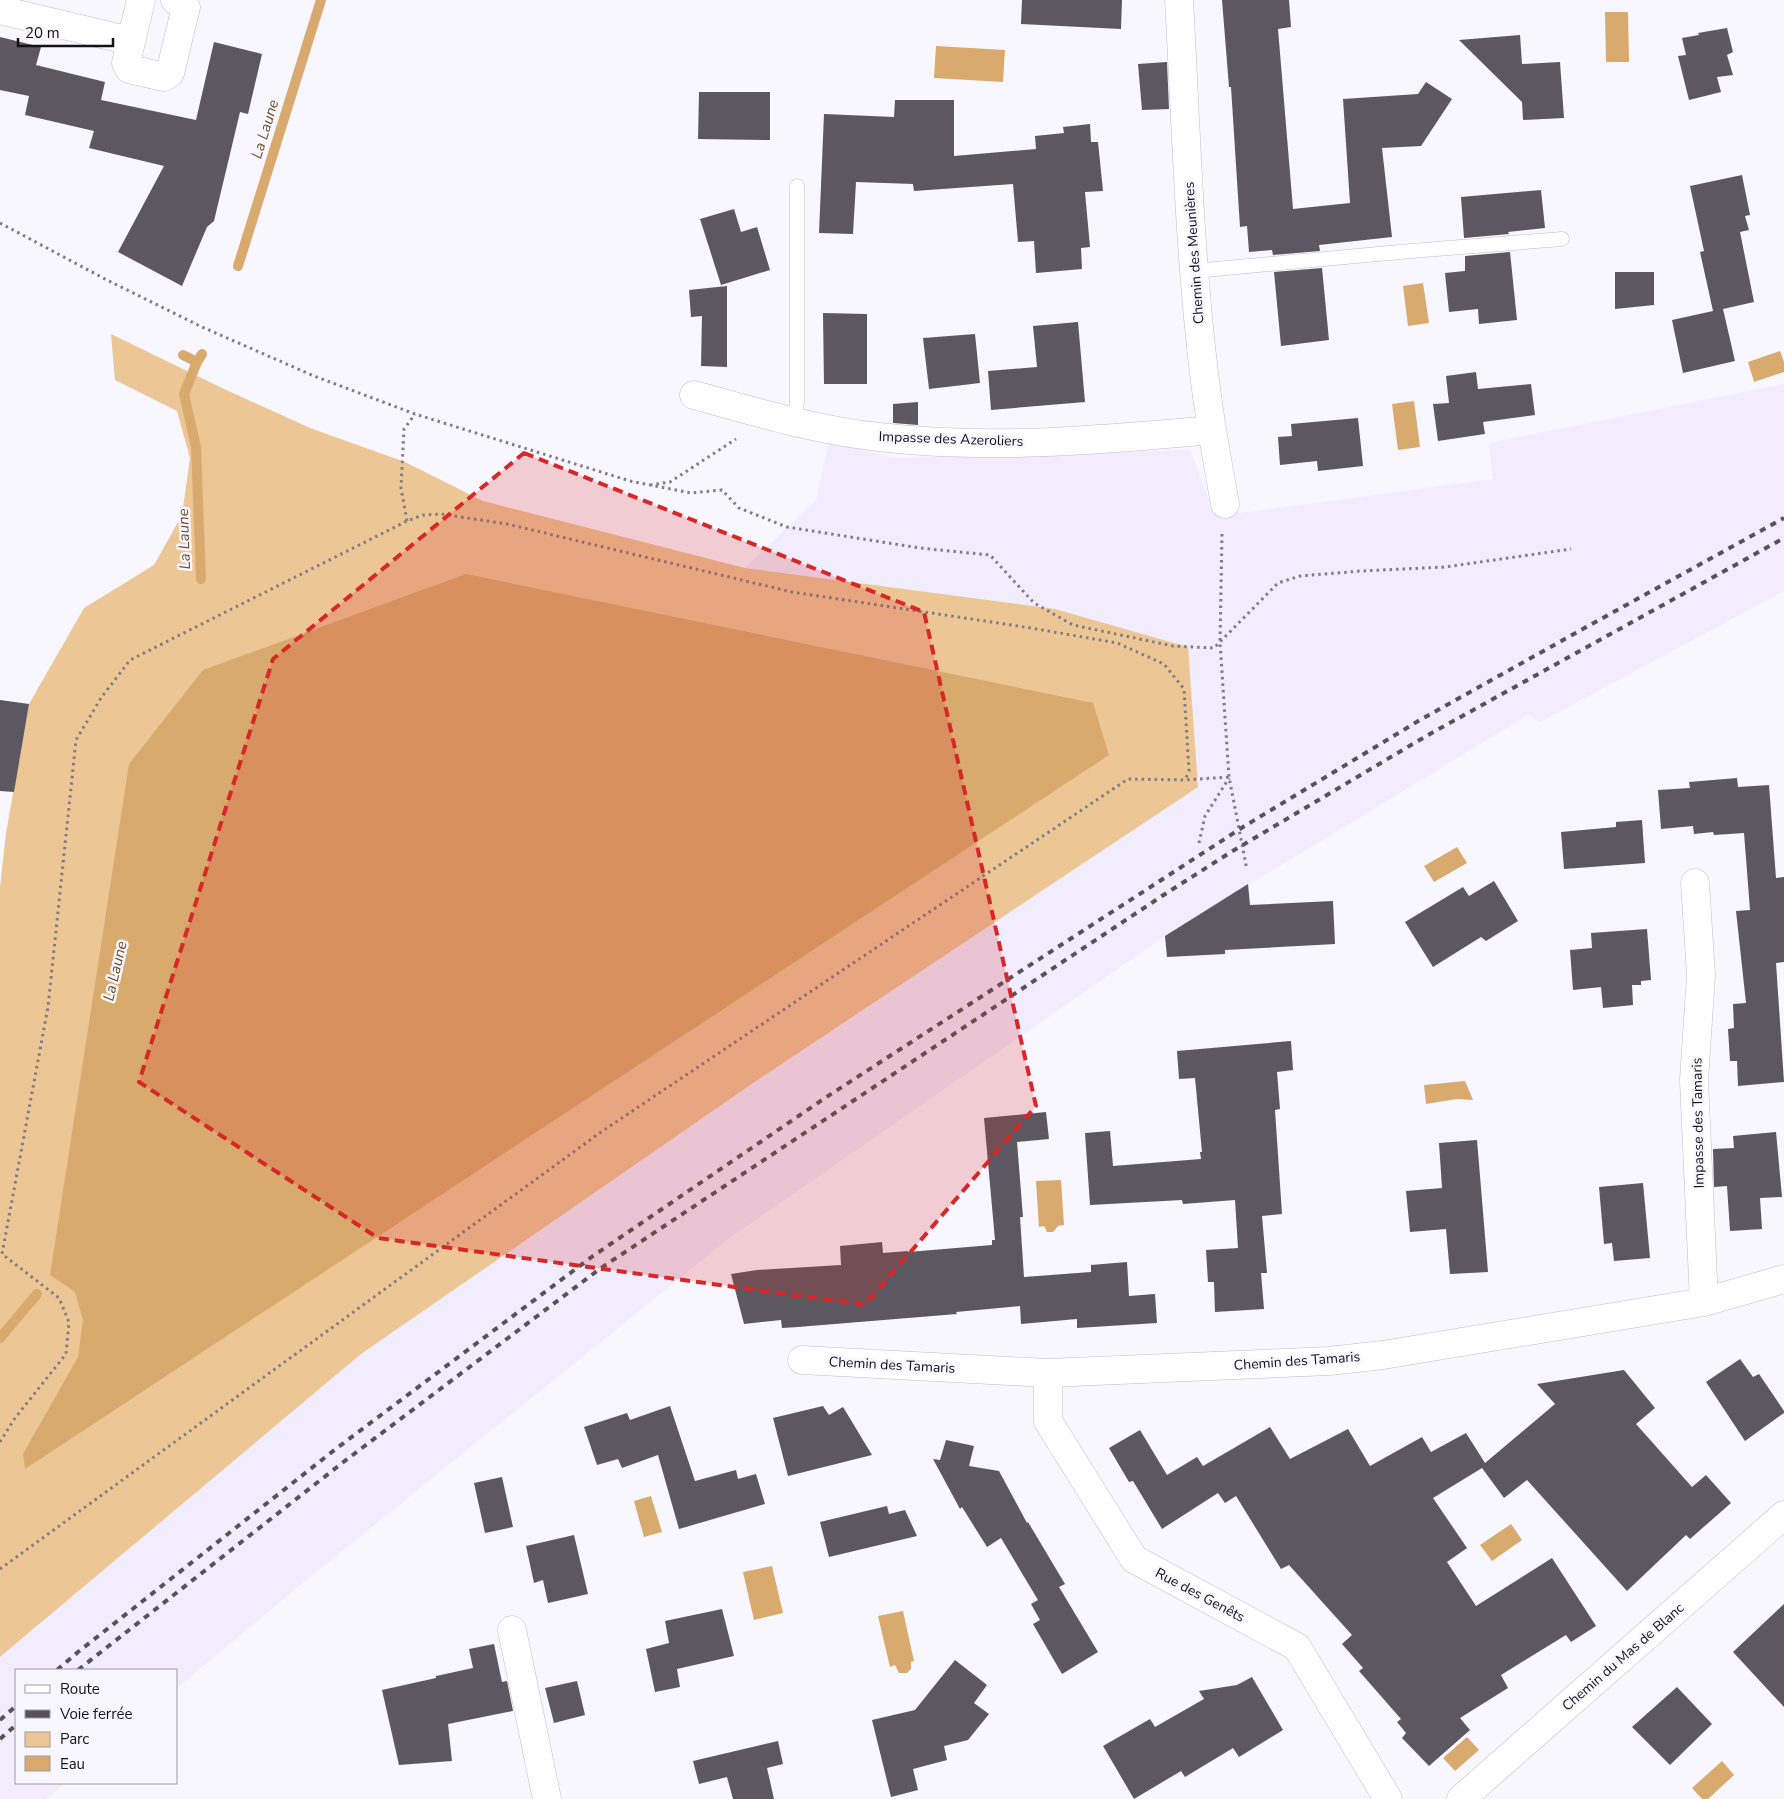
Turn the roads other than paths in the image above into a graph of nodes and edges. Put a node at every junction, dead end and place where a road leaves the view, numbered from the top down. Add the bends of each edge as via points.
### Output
1 (141, 0) edge
2 (175, 0) edge
3 (1179, 0) edge
4 (0, 10) edge
5 (131, 41) junction
6 (797, 186) dead end
7 (1562, 239) dead end
8 (1194, 271) junction
9 (694, 395) dead end
10 (784, 419) junction
11 (1212, 430) junction
12 (1225, 504) road end
13 (1696, 883) dead end
14 (1784, 1278) edge
15 (1704, 1302) junction
16 (802, 1360) dead end
17 (1048, 1373) junction
18 (1784, 1515) edge
19 (512, 1630) dead end
20 (547, 1799) edge
21 (1388, 1799) edge
22 (1461, 1799) edge

1 - 5 street
2 - 5 street via 183,2 186,7 170,73 164,77 129,69 126,63
3 - 8 street, Chemin des Meunières
4 - 5 street
6 - 10 lane via 797,401
7 - 8 lane
8 - 11 street, Chemin des Meunières
9 - 10 street, Impasse des Azeroliers
10 - 11 street, Impasse des Azeroliers via 880,438 962,442 1075,442
11 - 12 street, Chemin des Meunières
13 - 15 street, Impasse des Tamaris via 1701,976 1694,1080
14 - 15 street, Chemin des Tamaris
15 - 17 street, Chemin des Tamaris via 1329,1362
16 - 17 street, Chemin des Tamaris
17 - 21 street, Rue des Genêts via 1048,1421 1134,1559 1297,1647
18 - 22 street, Chemin du Mas de Blanc
19 - 20 street

